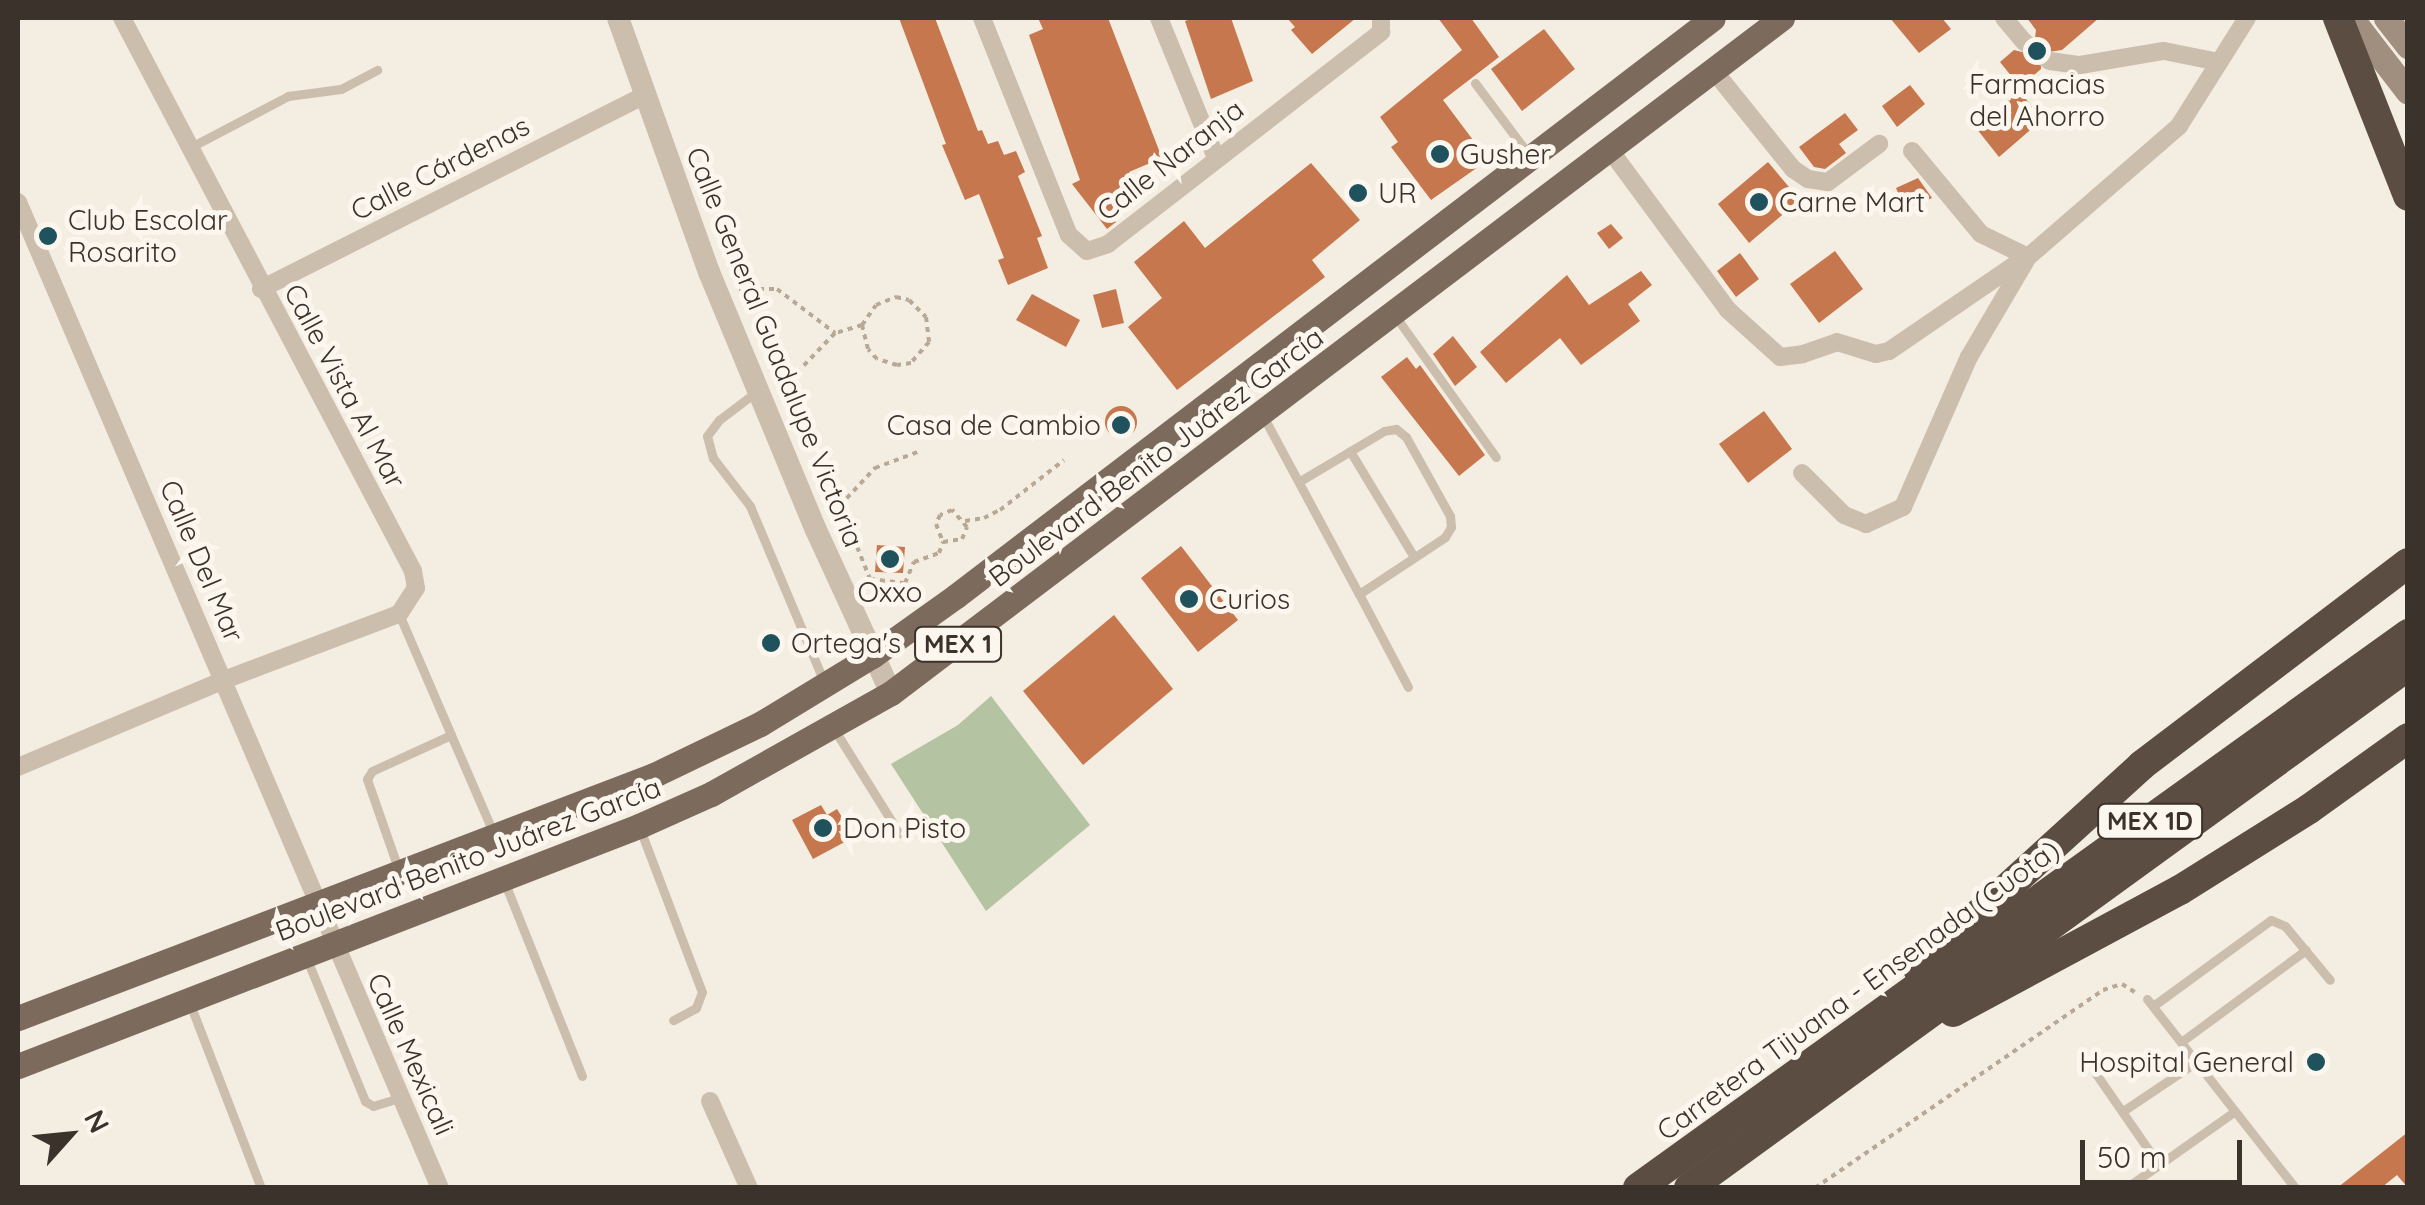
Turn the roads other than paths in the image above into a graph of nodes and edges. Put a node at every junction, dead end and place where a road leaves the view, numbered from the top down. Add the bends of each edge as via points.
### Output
1 (122, 18) edge
2 (618, 18) edge
3 (982, 18) edge
4 (1158, 18) edge
5 (1381, 18) edge
6 (1713, 18) edge
7 (1782, 18) edge
8 (2004, 18) edge
9 (2248, 18) edge
10 (2338, 18) edge
11 (2351, 18) edge
12 (2386, 18) edge
13 (2024, 41) tunnel mouth
14 (2408, 46) edge
15 (2050, 61) tunnel mouth
16 (2219, 62) junction
17 (377, 70) dead end
18 (1714, 71) junction
19 (1474, 83) dead end
20 (2408, 92) edge
21 (643, 96) junction
22 (1878, 144) dead end
23 (189, 148) junction
24 (1610, 150) junction
25 (1912, 151) dead end
26 (1529, 156) junction
27 (1216, 158) junction
28 (2408, 196) edge
29 (18, 202) edge
30 (2028, 257) junction
31 (261, 289) junction
32 (1394, 314) junction
33 (758, 390) junction
34 (1262, 415) junction
35 (1350, 451) junction
36 (1496, 458) dead end
37 (1802, 473) dead end
38 (1300, 482) junction
39 (1414, 558) junction
40 (2408, 563) edge
41 (2408, 584) edge
42 (1359, 594) junction
43 (399, 614) junction
44 (2408, 634) edge
45 (872, 656) junction
46 (2408, 666) edge
47 (224, 680) junction
48 (825, 684) junction
49 (1408, 687) dead end
50 (891, 693) junction
51 (2408, 724) edge
52 (832, 726) junction
53 (451, 734) junction
54 (2408, 738) edge
55 (18, 767) edge
56 (639, 826) junction
57 (2070, 830) junction
58 (899, 833) dead end
59 (495, 837) junction
60 (400, 874) junction
61 (503, 878) junction
62 (2180, 890) junction
63 (317, 906) junction
64 (332, 943) junction
65 (2306, 950) junction
66 (305, 954) junction
67 (2330, 980) dead end
68 (190, 1002) junction
69 (1899, 1016) junction
70 (18, 1018) edge
71 (674, 1020) dead end
72 (2181, 1042) junction
73 (2196, 1062) junction
74 (18, 1066) edge
75 (2094, 1071) dead end
76 (582, 1076) dead end
77 (400, 1098) junction
78 (710, 1101) dead end
79 (2123, 1111) junction
80 (2235, 1111) junction
81 (2159, 1164) junction
82 (437, 1186) edge
83 (261, 1188) edge
84 (749, 1188) edge
85 (1638, 1188) edge
86 (1689, 1188) edge
87 (2126, 1188) edge
88 (2295, 1188) edge

1 - 23 street, Calle Vista Al Mar
2 - 21 street, Calle General Guadalupe Victoria
3 - 27 street, Calle Naranja via 1069,234 1087,251 1108,244
4 - 27 street
5 - 27 street, Calle Naranja via 1380,32
6 - 26 main road, Boulevard Benito Juárez García / MEX 1
7 - 18 main road, Boulevard Benito Juárez García / MEX 1
8 - 13 street
9 - 16 street
10 - 28 highway
11 - 20 main road
12 - 14 main road
15 - 16 street via 2080,65 2164,52
16 - 30 street via 2179,126
17 - 23 lane via 341,89 288,96
18 - 22 street via 1808,179 1828,182
18 - 24 main road, Boulevard Benito Juárez García / MEX 1
19 - 26 lane
21 - 31 street, Calle Cárdenas
21 - 33 street, Calle General Guadalupe Victoria
23 - 31 street, Calle Vista Al Mar
24 - 30 street via 1728,310 1780,356 1837,342 1876,354 1890,351
24 - 32 main road, Boulevard Benito Juárez García / MEX 1
25 - 30 street via 1981,234
26 - 45 main road, Boulevard Benito Juárez García / MEX 1
29 - 47 street, Calle Del Mar
30 - 37 street via 1968,357 1902,506 1866,524 1844,514
31 - 43 street, Calle Vista Al Mar via 412,570 416,588
32 - 34 main road, Boulevard Benito Juárez García / MEX 1
32 - 36 lane
33 - 45 street, Calle General Guadalupe Victoria
33 - 48 lane via 706,436 713,458 750,506
34 - 38 lane
34 - 50 main road, Boulevard Benito Juárez García / MEX 1
35 - 38 lane
35 - 39 lane
35 - 39 lane via 1390,429 1406,437 1452,521 1449,533
38 - 42 lane
39 - 42 lane
40 - 57 highway via 2142,765
41 - 57 highway
42 - 49 lane
43 - 47 street
43 - 53 lane
44 - 69 highway, Carretera Tijuana - Ensenada (Cuota) / MEX 1D
45 - 48 main road, Boulevard Benito Juárez García / MEX 1
45 - 50 street, Calle General Guadalupe Victoria
46 - 69 highway, Carretera Tijuana - Ensenada (Cuota) / MEX 1D
47 - 55 street
47 - 63 street, Calle Del Mar
48 - 59 main road, Boulevard Benito Juárez García / MEX 1 via 654,775
50 - 52 main road, Boulevard Benito Juárez García / MEX 1
51 - 62 highway via 2228,848
52 - 56 main road, Boulevard Benito Juárez García / MEX 1
52 - 58 lane
53 - 59 lane
53 - 60 lane via 367,778
54 - 62 highway
56 - 61 main road, Boulevard Benito Juárez García / MEX 1
56 - 71 lane via 702,992 696,1008
57 - 69 highway via 1946,940
59 - 60 main road, Boulevard Benito Juárez García / MEX 1
60 - 63 main road, Boulevard Benito Juárez García / MEX 1
61 - 64 main road, Boulevard Benito Juárez García / MEX 1
61 - 76 lane
62 - 69 highway via 1998,990
63 - 64 street, Calle Del Mar
63 - 70 main road, Boulevard Benito Juárez García / MEX 1
64 - 66 main road, Boulevard Benito Juárez García / MEX 1
64 - 77 street, Calle Mexicali
65 - 67 lane
65 - 72 lane
65 - 72 lane via 2278,921 2264,922 2150,1002
66 - 68 main road, Boulevard Benito Juárez García / MEX 1
66 - 77 lane via 365,1100 372,1106
68 - 74 main road, Boulevard Benito Juárez García / MEX 1
68 - 83 lane
69 - 85 highway, Carretera Tijuana - Ensenada (Cuota) / MEX 1D
69 - 86 highway, Carretera Tijuana - Ensenada (Cuota) / MEX 1D
72 - 73 lane
73 - 79 lane
73 - 80 lane
75 - 79 lane
77 - 82 street, Calle Mexicali
78 - 84 street
79 - 81 lane
80 - 81 lane
80 - 88 lane
81 - 87 lane

